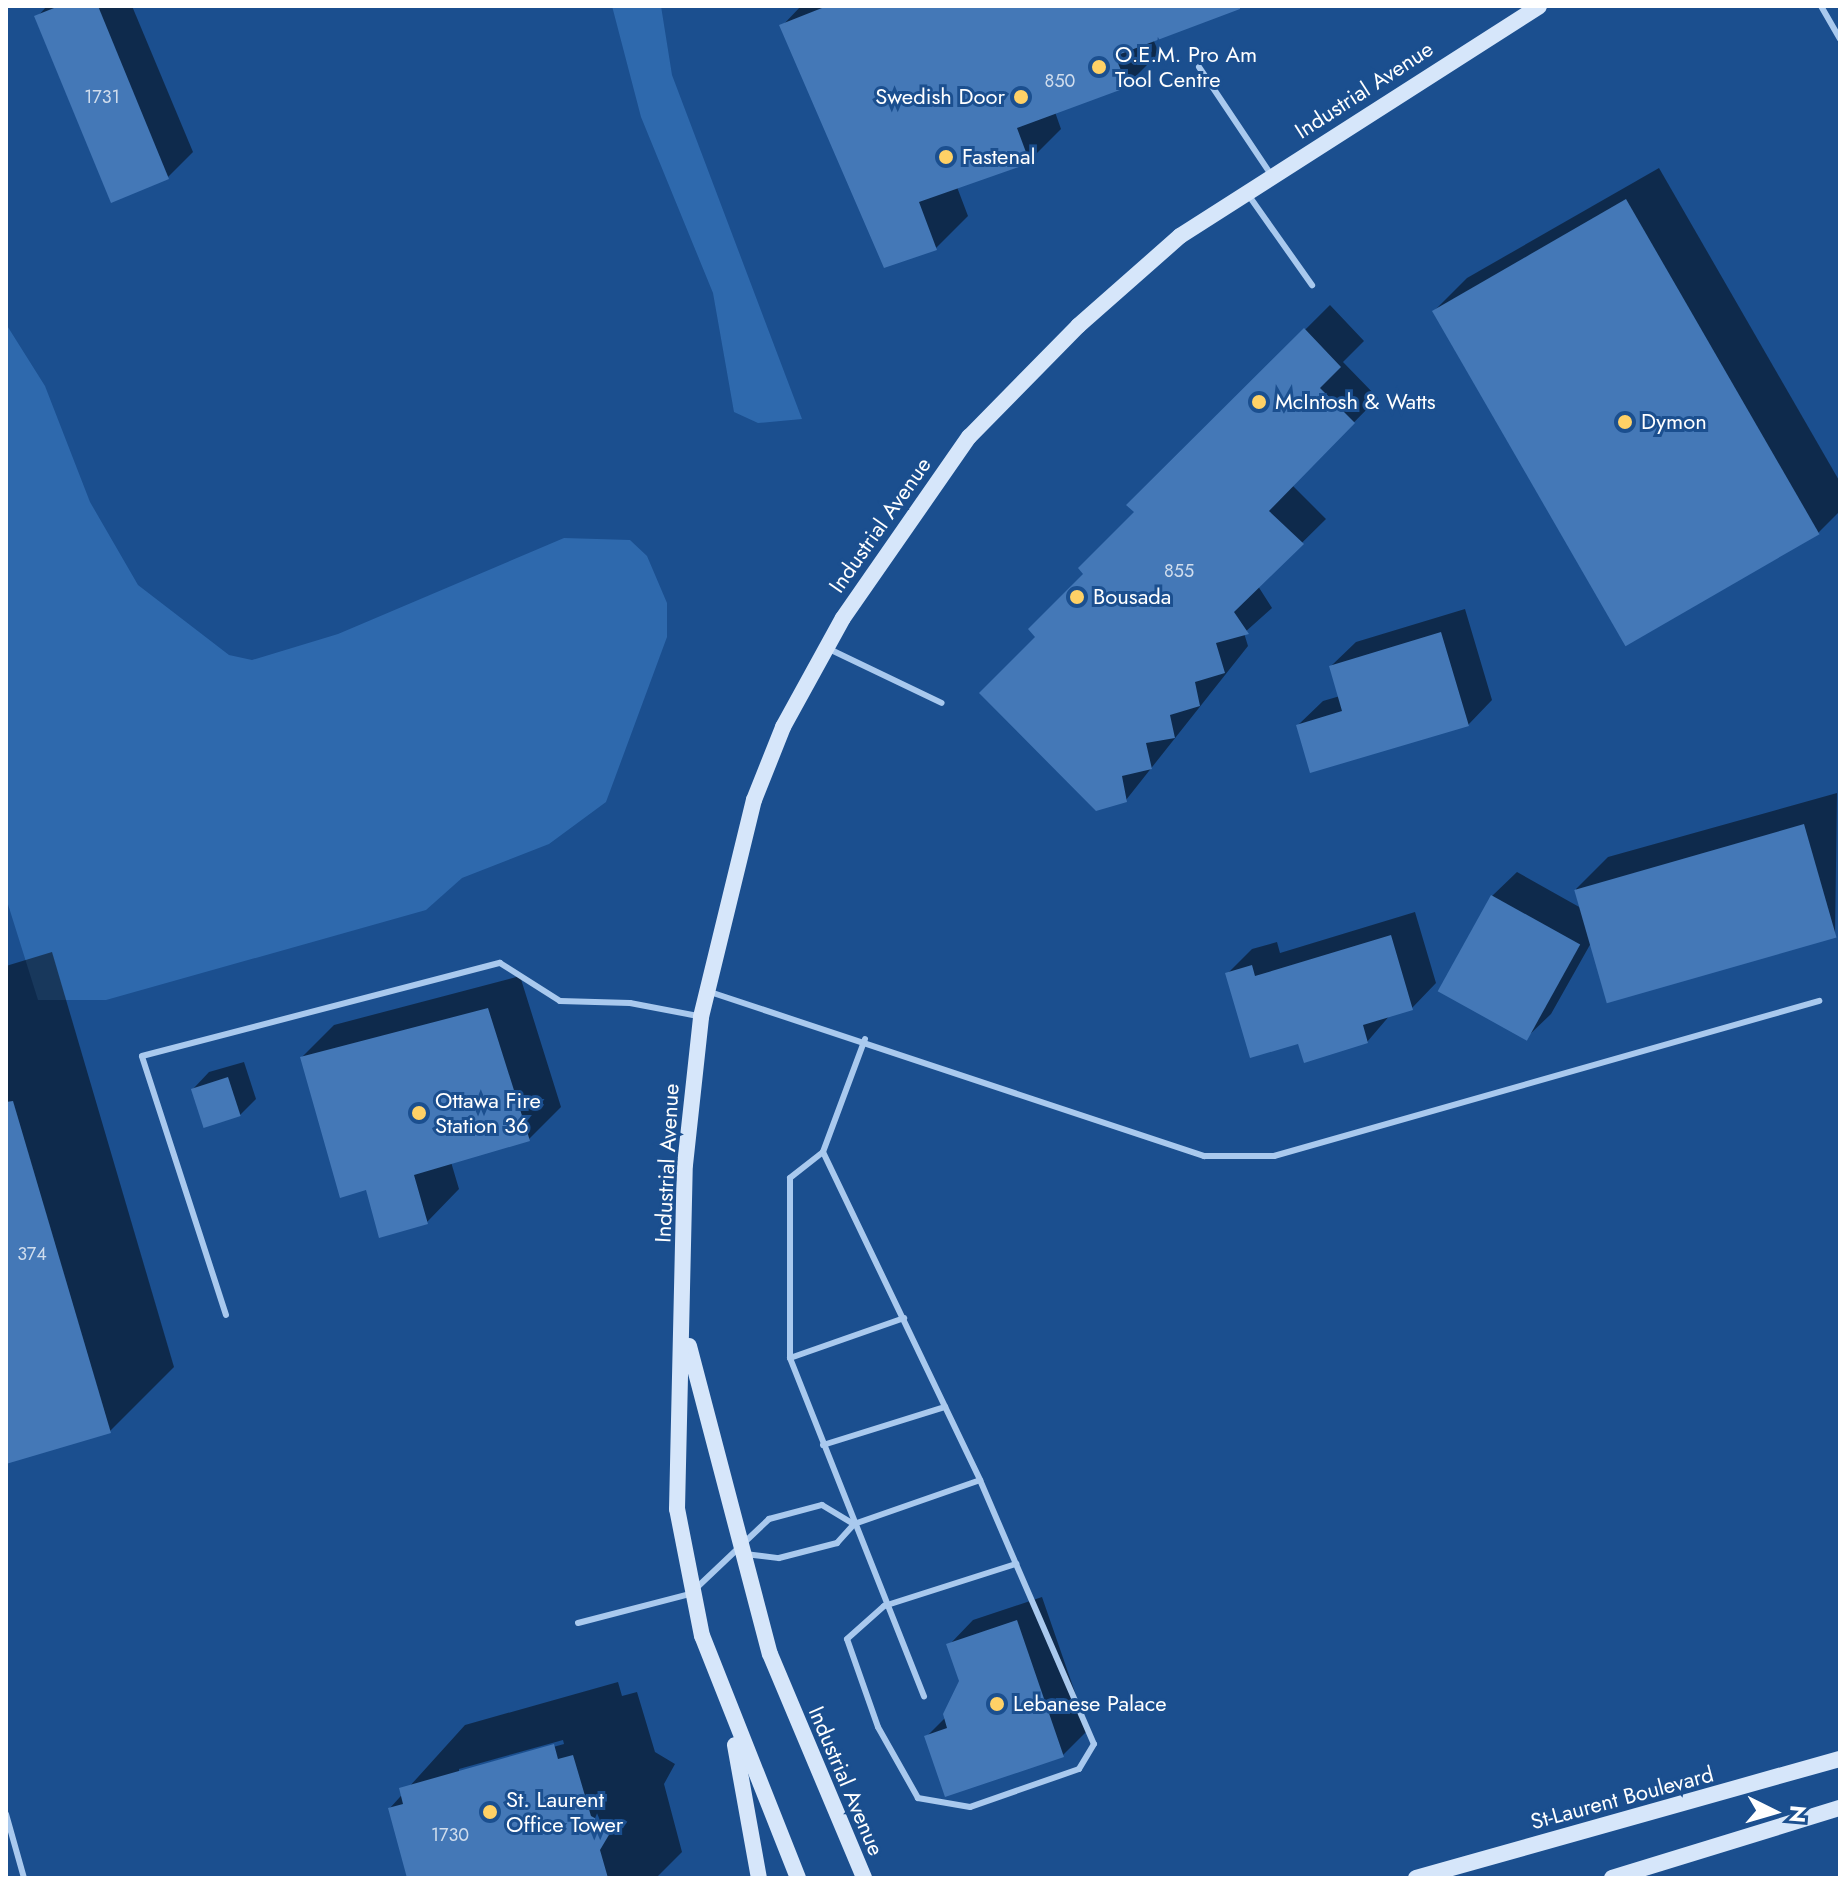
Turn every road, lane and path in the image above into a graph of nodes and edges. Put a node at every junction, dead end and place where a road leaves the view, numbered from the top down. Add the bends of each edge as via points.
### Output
1 (1539, 6) edge
2 (1821, 6) edge
3 (1840, 39) edge
4 (1199, 67) dead end
5 (1272, 176) junction
6 (1247, 192) junction
7 (1312, 285) dead end
8 (827, 648) junction
9 (942, 703) dead end
10 (707, 991) junction
11 (1819, 1001) dead end
12 (701, 1017) junction
13 (865, 1039) junction
14 (823, 1152) junction
15 (226, 1315) dead end
16 (904, 1318) junction
17 (685, 1333) junction
18 (790, 1358) junction
19 (945, 1407) junction
20 (823, 1445) junction
21 (980, 1480) junction
22 (854, 1524) junction
23 (738, 1553) junction
24 (1016, 1564) junction
25 (690, 1594) junction
26 (884, 1606) junction
27 (578, 1623) dead end
28 (924, 1696) dead end
29 (729, 1716) junction
30 (1840, 1759) edge
31 (1840, 1808) edge
32 (6, 1814) edge
33 (24, 1878) edge
34 (759, 1878) edge
35 (798, 1878) edge
36 (864, 1878) edge
37 (1416, 1878) edge
38 (1612, 1878) edge

1 - 5 main road, Industrial Avenue
2 - 3 lane
4 - 5 lane
5 - 6 main road, Industrial Avenue
6 - 7 lane
6 - 8 main road, Industrial Avenue via 1168,246 969,437
8 - 9 lane
8 - 10 main road, Industrial Avenue via 754,800
10 - 12 main road, Industrial Avenue
10 - 13 lane
11 - 13 lane via 1274,1156 1204,1156
12 - 15 lane via 630,1003 560,1001 500,963 142,1056
12 - 17 main road, Industrial Avenue via 685,1165
13 - 14 lane
14 - 16 lane
14 - 18 lane via 790,1178
16 - 18 lane
16 - 19 lane
17 - 23 main road, Industrial Avenue via 715,1433
17 - 25 main road, Industrial Avenue via 677,1509
18 - 20 lane
19 - 20 lane
19 - 21 lane
20 - 22 lane
21 - 22 lane
21 - 24 lane
22 - 23 lane via 837,1543 779,1558
22 - 23 lane via 822,1505 791,1512 769,1519
22 - 26 lane
23 - 25 lane
23 - 36 main road, Industrial Avenue via 806,1750
24 - 26 lane
24 - 26 lane via 1094,1744 1079,1769 970,1807 918,1798 878,1727 847,1639
25 - 27 lane
25 - 29 main road, Industrial Avenue
26 - 28 lane
29 - 34 main road
29 - 35 main road, Industrial Avenue
30 - 37 main road, St-Laurent Boulevard
31 - 38 main road
32 - 33 lane

